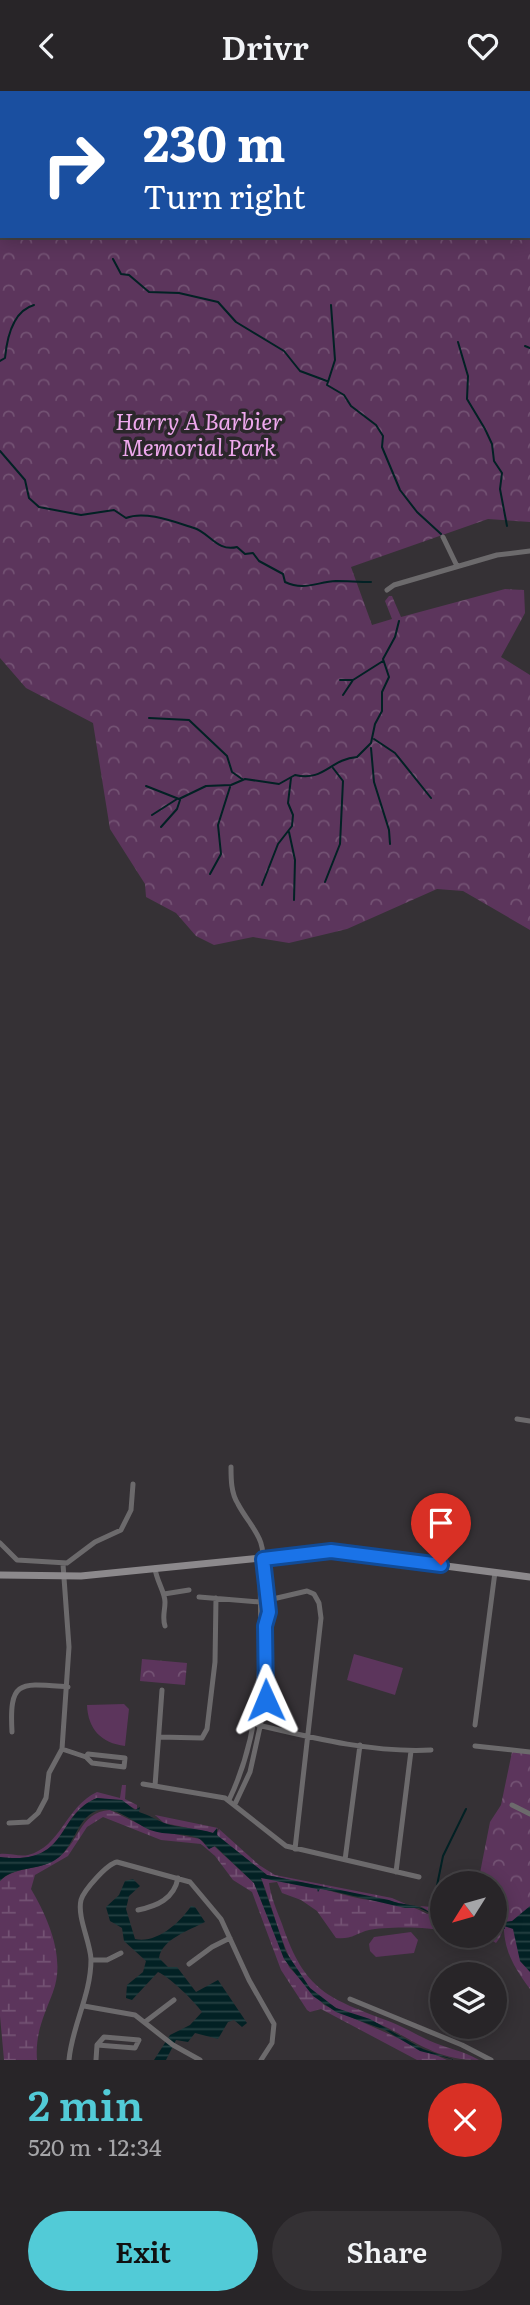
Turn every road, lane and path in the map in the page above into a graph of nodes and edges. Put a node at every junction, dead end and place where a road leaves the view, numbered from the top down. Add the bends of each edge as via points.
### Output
1 (443, 537) dead end
2 (530, 551) edge
3 (457, 566) junction
4 (387, 590) dead end
5 (517, 1419) dead end
6 (530, 1421) edge
7 (231, 1467) dead end
8 (133, 1484) dead end
9 (0, 1543) edge
10 (263, 1559) junction
11 (63, 1564) junction
12 (155, 1570) junction
13 (495, 1572) junction
14 (0, 1577) edge
15 (530, 1577) edge
16 (63, 1579) junction
17 (189, 1590) dead end
18 (164, 1594) junction
19 (198, 1597) dead end
20 (216, 1598) junction
21 (268, 1600) junction
22 (260, 1602) junction
23 (165, 1626) dead end
24 (68, 1687) junction
25 (162, 1690) dead end
26 (257, 1725) junction
27 (475, 1725) dead end
28 (12, 1732) dead end
29 (159, 1737) junction
30 (309, 1737) junction
31 (360, 1745) junction
32 (475, 1746) dead end
33 (62, 1749) junction
34 (430, 1750) dead end
35 (411, 1751) junction
36 (530, 1752) edge
37 (86, 1758) junction
38 (143, 1784) dead end
39 (155, 1786) junction
40 (229, 1800) junction
41 (235, 1804) junction
42 (512, 1805) dead end
43 (530, 1814) edge
44 (9, 1823) dead end
45 (295, 1849) junction
46 (345, 1860) junction
47 (396, 1872) junction
48 (419, 1877) dead end
49 (178, 1878) junction
50 (138, 1910) dead end
51 (230, 1938) junction
52 (121, 1953) dead end
53 (91, 1960) junction
54 (189, 1964) dead end
55 (350, 1999) dead end
56 (174, 2000) dead end
57 (84, 2006) junction
58 (145, 2022) junction
59 (97, 2045) junction
60 (187, 2057) edge
61 (69, 2060) edge
62 (96, 2060) edge
63 (200, 2060) edge
64 (261, 2060) edge
65 (491, 2060) edge

1 - 3 street
2 - 3 street
3 - 4 street
5 - 6 street
7 - 10 street via 233,1494 262,1541
8 - 11 street via 131,1510 121,1530
9 - 11 street via 17,1560
10 - 12 main road
10 - 13 main road via 331,1551
10 - 21 street
10 - 22 street
11 - 16 street
12 - 16 main road
12 - 18 street
13 - 15 main road
13 - 27 street
14 - 16 main road
16 - 24 street
17 - 18 street
18 - 23 street
19 - 20 street
20 - 22 street
20 - 29 street via 207,1729 202,1738 192,1740
21 - 22 street
21 - 26 street via 267,1688
21 - 30 street via 300,1592 314,1594 320,1603
22 - 26 street
24 - 28 street via 42,1685 16,1691 10,1701
24 - 33 street
25 - 29 street
26 - 30 street
26 - 40 street
26 - 41 street via 250,1772
29 - 39 street
30 - 31 street
30 - 45 street
31 - 35 street
31 - 46 street
32 - 36 street
33 - 37 street
33 - 44 street via 48,1773 46,1798 38,1813 28,1822
34 - 35 street
35 - 47 street
37 - 37 street via 92,1763 124,1767 125,1758 88,1754
38 - 39 street
39 - 40 street
40 - 41 street
41 - 45 street via 276,1840
42 - 43 street
45 - 46 street
46 - 47 street
47 - 48 street
49 - 50 street via 170,1895
49 - 51 street via 194,1884
49 - 53 street via 117,1862 105,1867 81,1901
51 - 54 street
51 - 64 street via 274,2024 272,2043
52 - 53 street via 107,1960
53 - 57 street
55 - 65 street
56 - 58 street
57 - 58 street via 126,2012
57 - 61 street via 71,2035
58 - 60 street
59 - 59 street via 135,2048 139,2040 104,2037
59 - 62 street
60 - 63 street

